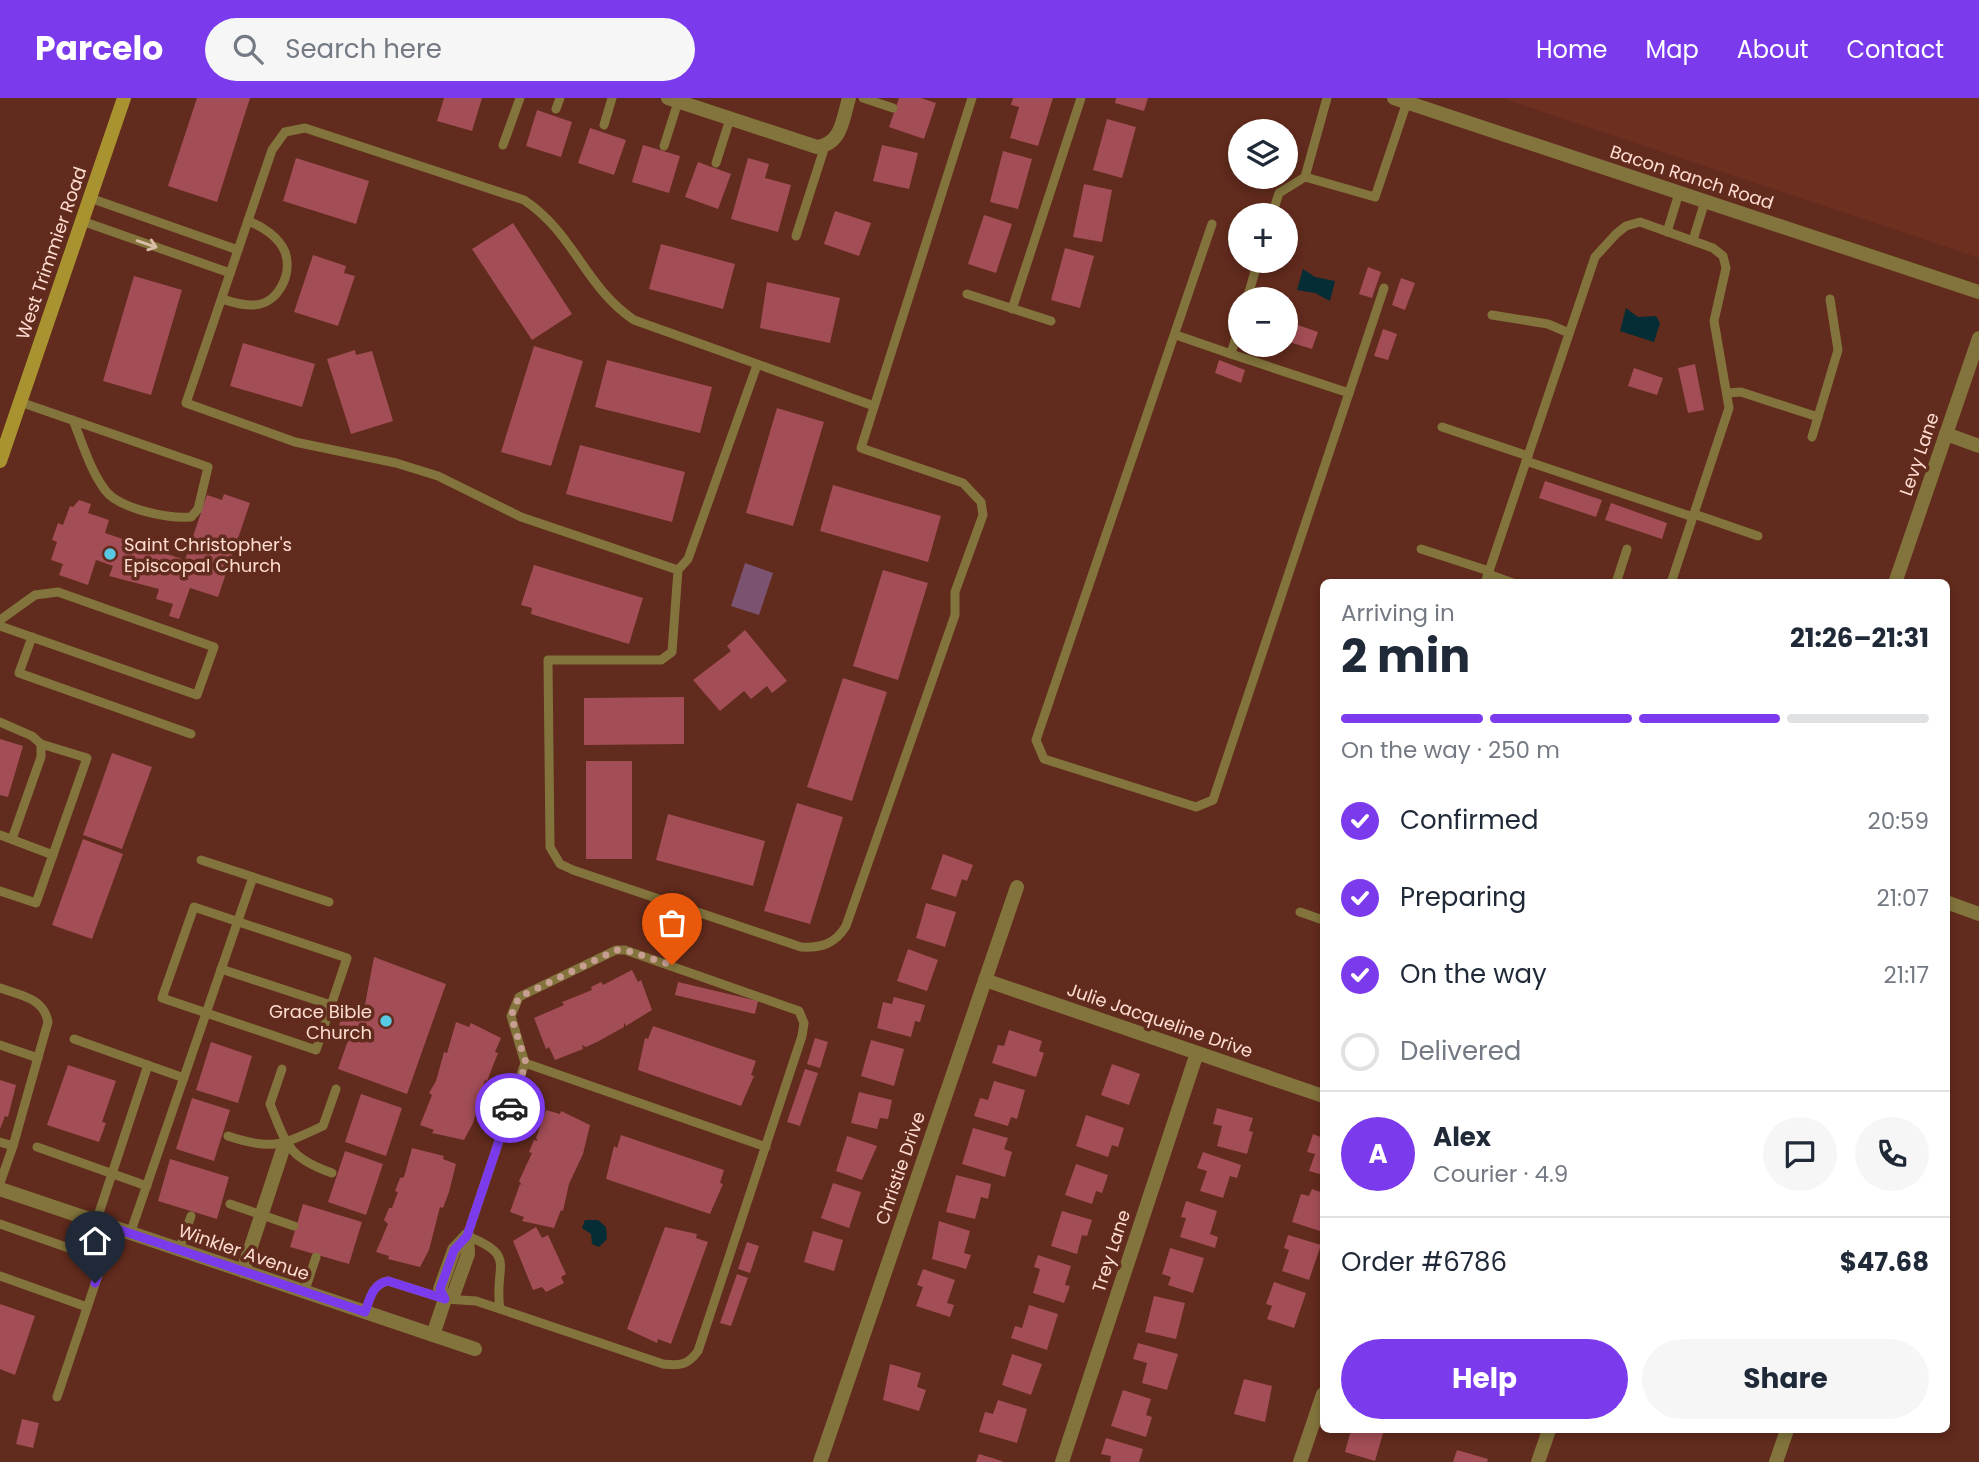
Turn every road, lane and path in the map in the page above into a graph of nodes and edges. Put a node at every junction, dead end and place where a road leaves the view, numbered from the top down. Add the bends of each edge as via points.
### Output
1 (520, 98) edge
2 (560, 98) edge
3 (612, 98) edge
4 (849, 98) edge
5 (863, 98) edge
6 (972, 98) edge
7 (1081, 98) edge
8 (1327, 98) edge
9 (119, 99) edge
10 (673, 100) edge
11 (1400, 100) edge
12 (893, 108) dead end
13 (556, 109) dead end
14 (730, 119) junction
15 (604, 125) dead end
16 (503, 145) dead end
17 (664, 146) dead end
18 (825, 146) junction
19 (716, 163) dead end
20 (1305, 177) junction
21 (1679, 193) junction
22 (90, 198) junction
23 (1705, 201) junction
24 (1276, 203) edge
25 (248, 221) junction
26 (82, 222) junction
27 (1212, 224) dead end
28 (1667, 232) junction
29 (796, 236) dead end
30 (1693, 240) junction
31 (238, 250) junction
32 (230, 273) junction
33 (1384, 288) dead end
34 (1979, 292) edge
35 (967, 294) dead end
36 (222, 299) junction
37 (1830, 299) dead end
38 (1012, 309) junction
39 (1492, 315) dead end
40 (1051, 321) dead end
41 (1569, 333) junction
42 (1175, 335) junction
43 (1979, 338) edge
44 (1228, 353) edge
45 (1240, 357) edge
46 (757, 365) junction
47 (1349, 393) junction
48 (1727, 393) junction
49 (20, 402) junction
50 (874, 406) junction
51 (1818, 417) junction
52 (73, 420) junction
53 (1442, 427) dead end
54 (1946, 434) junction
55 (1812, 437) dead end
56 (1979, 446) edge
57 (1527, 458) junction
58 (0, 461) edge
59 (1694, 515) junction
60 (1758, 536) dead end
61 (1421, 549) dead end
62 (1628, 549) dead end
63 (678, 570) junction
64 (1487, 576) edge
65 (1617, 579) edge
66 (1672, 579) edge
67 (1896, 579) edge
68 (0, 620) edge
69 (0, 626) edge
70 (32, 637) junction
71 (0, 722) edge
72 (191, 734) dead end
73 (41, 744) junction
74 (0, 835) edge
75 (12, 839) junction
76 (53, 855) junction
77 (201, 860) dead end
78 (253, 877) junction
79 (1017, 887) dead end
80 (0, 891) edge
81 (329, 902) dead end
82 (1950, 903) edge
83 (1300, 912) dead end
84 (1979, 914) edge
85 (1320, 919) edge
86 (237, 922) junction
87 (221, 969) junction
88 (985, 980) junction
89 (0, 988) edge
90 (331, 1005) junction
91 (206, 1013) junction
92 (75, 1039) dead end
93 (0, 1045) edge
94 (1197, 1053) junction
95 (38, 1058) junction
96 (526, 1063) junction
97 (148, 1065) junction
98 (282, 1069) dead end
99 (184, 1078) junction
100 (336, 1089) dead end
101 (1320, 1095) edge
102 (228, 1136) dead end
103 (0, 1142) edge
104 (285, 1143) junction
105 (13, 1146) junction
106 (37, 1147) dead end
107 (766, 1147) junction
108 (332, 1173) dead end
109 (112, 1174) junction
110 (0, 1182) edge
111 (147, 1186) junction
112 (0, 1189) edge
113 (230, 1203) dead end
114 (261, 1215) junction
115 (191, 1216) dead end
116 (96, 1222) junction
117 (0, 1224) edge
118 (294, 1226) dead end
119 (114, 1228) junction
120 (131, 1234) junction
121 (467, 1236) junction
122 (179, 1250) junction
123 (316, 1257) dead end
124 (103, 1259) junction
125 (243, 1271) junction
126 (0, 1276) edge
127 (304, 1293) junction
128 (445, 1299) junction
129 (87, 1307) junction
130 (500, 1309) junction
131 (365, 1312) junction
132 (433, 1335) junction
133 (475, 1349) dead end
134 (57, 1397) dead end
135 (1320, 1403) edge
136 (1548, 1433) edge
137 (1786, 1433) edge
138 (820, 1462) edge
139 (1062, 1462) edge
140 (1300, 1462) edge
141 (1538, 1462) edge
142 (1776, 1462) edge

1 - 16 lane
2 - 13 lane
3 - 15 lane
4 - 18 street via 836,139
5 - 12 lane
6 - 50 lane
7 - 38 lane
8 - 20 lane
9 - 22 main road, West Trimmier Road
10 - 14 street
10 - 17 lane
11 - 20 lane via 1375,197
11 - 21 street, Bacon Ranch Road
14 - 18 street
14 - 19 lane
18 - 29 lane
20 - 24 lane via 1279,192
21 - 23 street, Bacon Ranch Road
21 - 28 lane
22 - 26 main road, West Trimmier Road
22 - 31 lane
23 - 30 lane
23 - 34 street, Bacon Ranch Road
25 - 31 lane
25 - 36 lane via 277,240 285,252 285,278 271,299 256,306
25 - 46 lane via 279,138 293,128 305,128 524,200 554,222 592,281 619,310 648,328
26 -> 32 lane
26 - 49 main road, West Trimmier Road
27 - 42 lane
28 - 30 lane
28 - 41 lane via 1640,222 1626,226 1603,245
30 - 48 lane via 1713,248 1726,268 1714,321
31 - 32 lane
32 - 36 lane
33 - 47 lane
35 - 38 lane
36 - 63 lane via 186,403 295,442 438,476 521,517
37 - 51 lane via 1838,350
38 - 40 lane
39 - 41 lane via 1548,324
41 - 57 lane
42 - 44 lane
42 - 47 lane via 1036,740 1044,759 1196,807 1213,800
43 - 54 street, Levy Lane
45 - 47 lane
46 - 50 lane
46 - 63 lane via 688,559
48 - 51 lane via 1741,392
48 - 59 lane via 1730,408
49 - 52 lane
49 - 58 main road, West Trimmier Road
50 - 63 lane via 861,448 963,484 981,502 983,515 955,592 955,615 846,926 829,944 801,947 573,870 553,857 548,660 661,660 672,652
51 - 55 lane
52 - 52 lane via 208,467 198,509 191,517 166,517 105,491
53 - 57 lane
54 - 56 street
54 - 67 street, Levy Lane
57 - 59 lane
57 - 64 lane
59 - 60 lane
59 - 66 lane
61 - 64 lane
62 - 65 lane
68 - 70 lane via 35,595 58,592 214,647 197,695
69 - 70 lane
70 - 72 lane via 19,673
71 - 73 lane
73 - 75 lane via 41,757
73 - 76 lane via 87,758
74 - 75 lane
75 - 76 lane
76 - 80 lane via 36,904
77 - 78 lane
78 - 81 lane
78 - 86 lane
79 - 88 street, Christie Drive
82 - 84 street
83 - 85 lane
86 - 87 lane
86 - 90 lane via 347,958
86 - 91 lane via 194,906 162,998
87 - 90 lane
87 - 91 lane
88 - 94 street, Julie Jacqueline Drive
88 - 138 street, Christie Drive
89 - 95 lane via 34,999 46,1010 48,1022
90 - 91 lane via 316,1050
91 - 99 lane
92 - 97 lane
93 - 95 lane
94 - 101 street, Julie Jacqueline Drive
94 - 139 street, Trey Lane
95 - 105 lane
96 - 107 lane
96 - 107 lane via 511,1016 519,997 616,950 790,1006 799,1011 804,1023 802,1036
96 - 121 lane
97 - 99 lane
97 - 109 lane
98 - 104 lane via 270,1104
99 - 111 lane
100 - 104 lane via 323,1126
102 - 104 lane via 258,1146
103 - 105 lane
104 - 108 lane via 302,1162
104 - 114 street
105 - 110 lane
106 - 109 lane
107 - 130 lane via 691,1361 678,1366 663,1364
109 - 111 lane
109 - 116 lane
111 - 120 lane
112 - 116 street, Winkler Avenue
113 - 114 lane
114 - 118 lane
114 - 125 street
115 - 122 lane
116 - 119 street, Winkler Avenue
117 - 124 lane
119 - 120 street, Winkler Avenue
119 - 124 lane
120 - 122 street, Winkler Avenue
121 - 128 street via 454,1250 440,1289
121 - 130 lane via 491,1245 499,1255
122 - 125 street, Winkler Avenue
123 - 127 lane
124 - 129 lane
125 - 127 street, Winkler Avenue
126 - 129 lane
127 - 131 street, Winkler Avenue
128 - 130 lane via 476,1301
128 - 131 lane via 379,1282
128 - 132 street
129 - 134 lane
131 - 132 street, Winkler Avenue
132 - 133 street, Winkler Avenue
135 - 140 street
136 - 141 street
137 - 142 street

